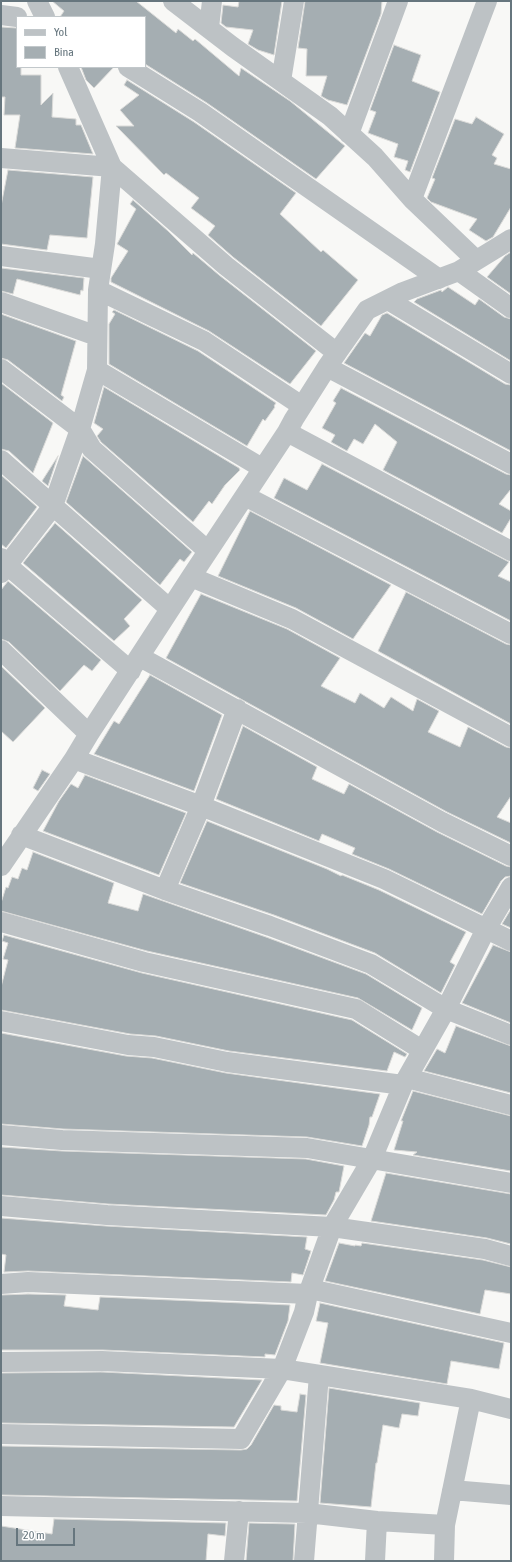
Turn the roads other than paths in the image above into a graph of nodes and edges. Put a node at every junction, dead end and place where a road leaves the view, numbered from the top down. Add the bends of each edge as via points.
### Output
1 (173, 1) edge
2 (212, 1) edge
3 (294, 1) edge
4 (398, 1) edge
5 (487, 1) edge
6 (1, 15) edge
7 (16, 17) edge
8 (208, 28) junction
9 (68, 68) edge
10 (130, 68) edge
11 (281, 81) junction
12 (349, 134) junction
13 (1, 158) edge
14 (112, 167) junction
15 (412, 199) junction
16 (509, 237) edge
17 (1, 256) edge
18 (476, 260) junction
19 (101, 269) junction
20 (459, 271) junction
21 (439, 279) junction
22 (98, 290) junction
23 (388, 300) junction
24 (1, 302) edge
25 (511, 308) edge
26 (97, 336) junction
27 (332, 360) junction
28 (1, 369) edge
29 (97, 370) junction
30 (511, 374) edge
31 (302, 406) junction
32 (80, 429) junction
33 (287, 432) junction
34 (1, 460) edge
35 (511, 464) edge
36 (262, 468) junction
37 (245, 496) junction
38 (53, 506) junction
39 (208, 551) junction
40 (511, 551) edge
41 (3, 565) edge
42 (191, 577) junction
43 (170, 609) junction
44 (511, 634) edge
45 (1, 650) edge
46 (135, 664) junction
47 (237, 709) junction
48 (89, 734) junction
49 (511, 737) edge
50 (74, 759) junction
51 (201, 806) junction
52 (21, 835) junction
53 (511, 856) edge
54 (1, 866) edge
55 (511, 887) edge
56 (166, 890) junction
57 (1, 922) edge
58 (486, 929) junction
59 (511, 941) edge
60 (446, 1009) junction
61 (1, 1021) edge
62 (511, 1035) edge
63 (422, 1050) junction
64 (405, 1081) junction
65 (511, 1105) edge
66 (1, 1135) edge
67 (372, 1160) junction
68 (511, 1183) edge
69 (1, 1206) edge
70 (332, 1227) junction
71 (511, 1256) edge
72 (1, 1284) edge
73 (309, 1292) junction
74 (511, 1333) edge
75 (1, 1362) edge
76 (282, 1369) junction
77 (319, 1375) junction
78 (471, 1399) junction
79 (511, 1409) edge
80 (1, 1434) edge
81 (452, 1490) junction
82 (511, 1495) edge
83 (1, 1506) edge
84 (239, 1511) junction
85 (307, 1513) junction
86 (377, 1521) junction
87 (445, 1525) junction
88 (234, 1561) edge
89 (304, 1561) edge
90 (375, 1561) edge
91 (444, 1561) edge

1 - 8 street
2 - 8 street
3 - 11 street
4 - 12 street
5 - 15 street
6 - 7 street
8 - 11 street
9 - 14 street
10 - 21 street via 200,112
11 - 12 street via 330,116
12 - 15 street
13 - 14 street
14 - 19 street
14 - 27 street
15 - 18 street
16 - 18 street
17 - 19 street
18 - 20 street
19 - 22 street
20 - 21 street
20 - 25 street
21 - 23 street
22 - 26 street
22 - 31 street via 204,341
23 - 27 street via 367,310
23 - 30 street
24 - 26 street
26 - 29 street
27 - 31 street
27 - 35 street
28 - 32 street
29 - 32 street
29 - 36 street
31 - 33 street
32 - 38 street
32 - 39 street via 92,449
33 - 36 street
33 - 40 street
34 - 38 street
36 - 37 street
37 - 39 street
37 - 44 street
38 - 41 street
38 - 43 street
39 - 42 street
41 - 46 street
42 - 43 street
42 - 49 street via 292,619
43 - 46 street
45 - 48 street
46 - 47 street
46 - 48 street
47 - 51 street
47 - 53 street via 442,822
48 - 50 street
50 - 51 street
50 - 52 street
51 - 56 street
51 - 58 street via 384,879
52 - 54 street
52 - 56 street
55 - 58 street
56 - 60 street via 371,964
57 - 63 street via 144,962 356,1009
58 - 59 street
58 - 60 street
60 - 62 street
60 - 63 street
61 - 64 street via 228,1062
63 - 64 street
64 - 65 street
64 - 67 street
66 - 67 street via 62,1140 307,1148
67 - 68 street
67 - 70 street
69 - 70 street via 107,1215
70 - 71 street
70 - 73 street
72 - 73 street via 36,1282
73 - 74 street
73 - 76 street
75 - 76 street via 102,1361
76 - 77 street
76 - 80 street via 241,1440
77 - 78 street
77 - 85 street
78 - 79 street
78 - 81 street
81 - 82 street
81 - 87 street
83 - 84 street
84 - 85 street
84 - 88 street
85 - 86 street
85 - 89 street
86 - 87 street
86 - 90 street
87 - 91 street

